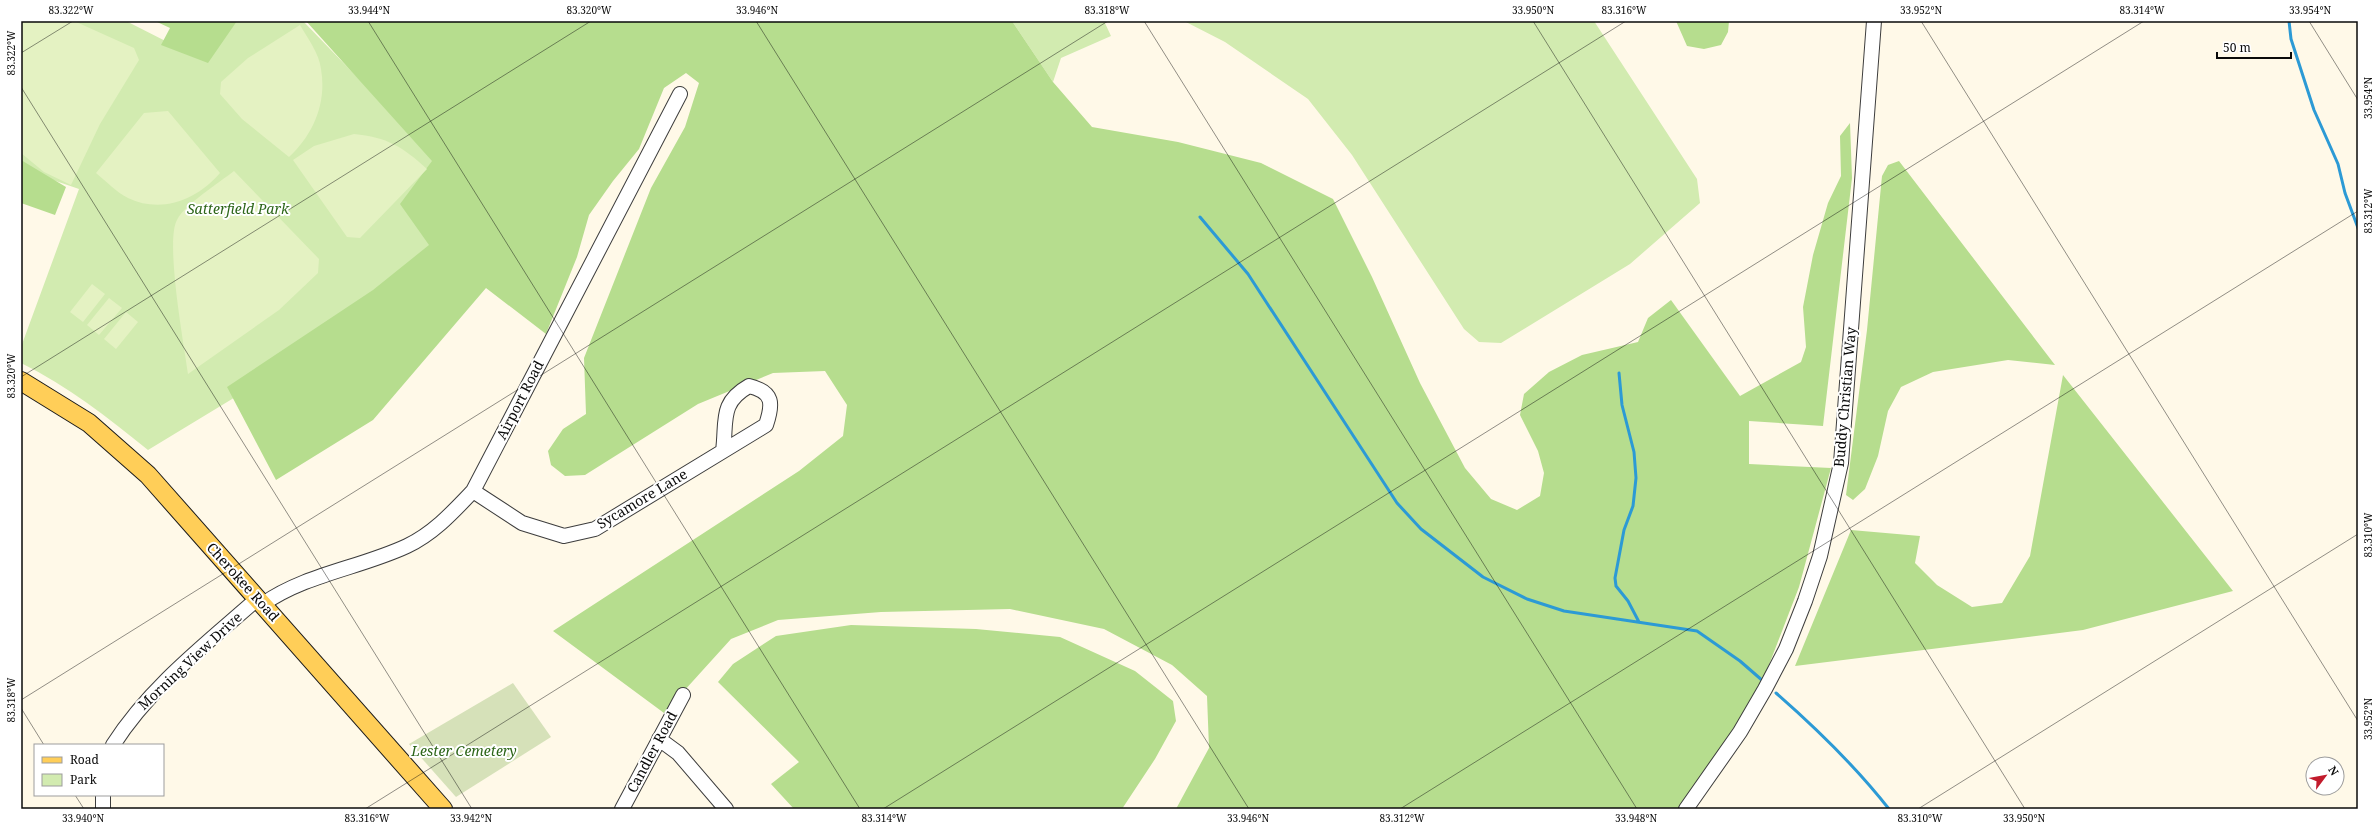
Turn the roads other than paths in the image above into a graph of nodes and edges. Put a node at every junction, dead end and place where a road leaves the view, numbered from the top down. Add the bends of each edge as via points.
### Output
1 (1874, 21) edge
2 (680, 94) dead end
3 (21, 380) edge
4 (723, 451) junction
5 (473, 491) junction
6 (260, 602) junction
7 (683, 695) dead end
8 (659, 739) junction
9 (114, 744) edge
10 (103, 796) edge
11 (104, 809) edge
12 (443, 809) edge
13 (622, 809) edge
14 (726, 809) edge
15 (1686, 809) edge

1 - 15 street, Buddy Christian Way via 1841,463 1820,556 1786,648 1765,689 1740,732
2 - 5 street, Airport Road
3 - 6 main road, Cherokee Road via 89,423 148,475
4 - 4 street, Sycamore Lane via 766,425 771,411 770,399 762,389 749,386 737,393 729,402
4 - 5 street, Sycamore Lane via 595,529 564,536 522,523
5 - 6 street, Airport Road via 429,533 407,546 324,575
6 - 9 street, Morning View Drive via 184,663 129,720
6 - 12 main road, Cherokee Road
7 - 8 street, Candler Road
8 - 13 street, Candler Road
8 - 14 street via 678,753
10 - 11 street

